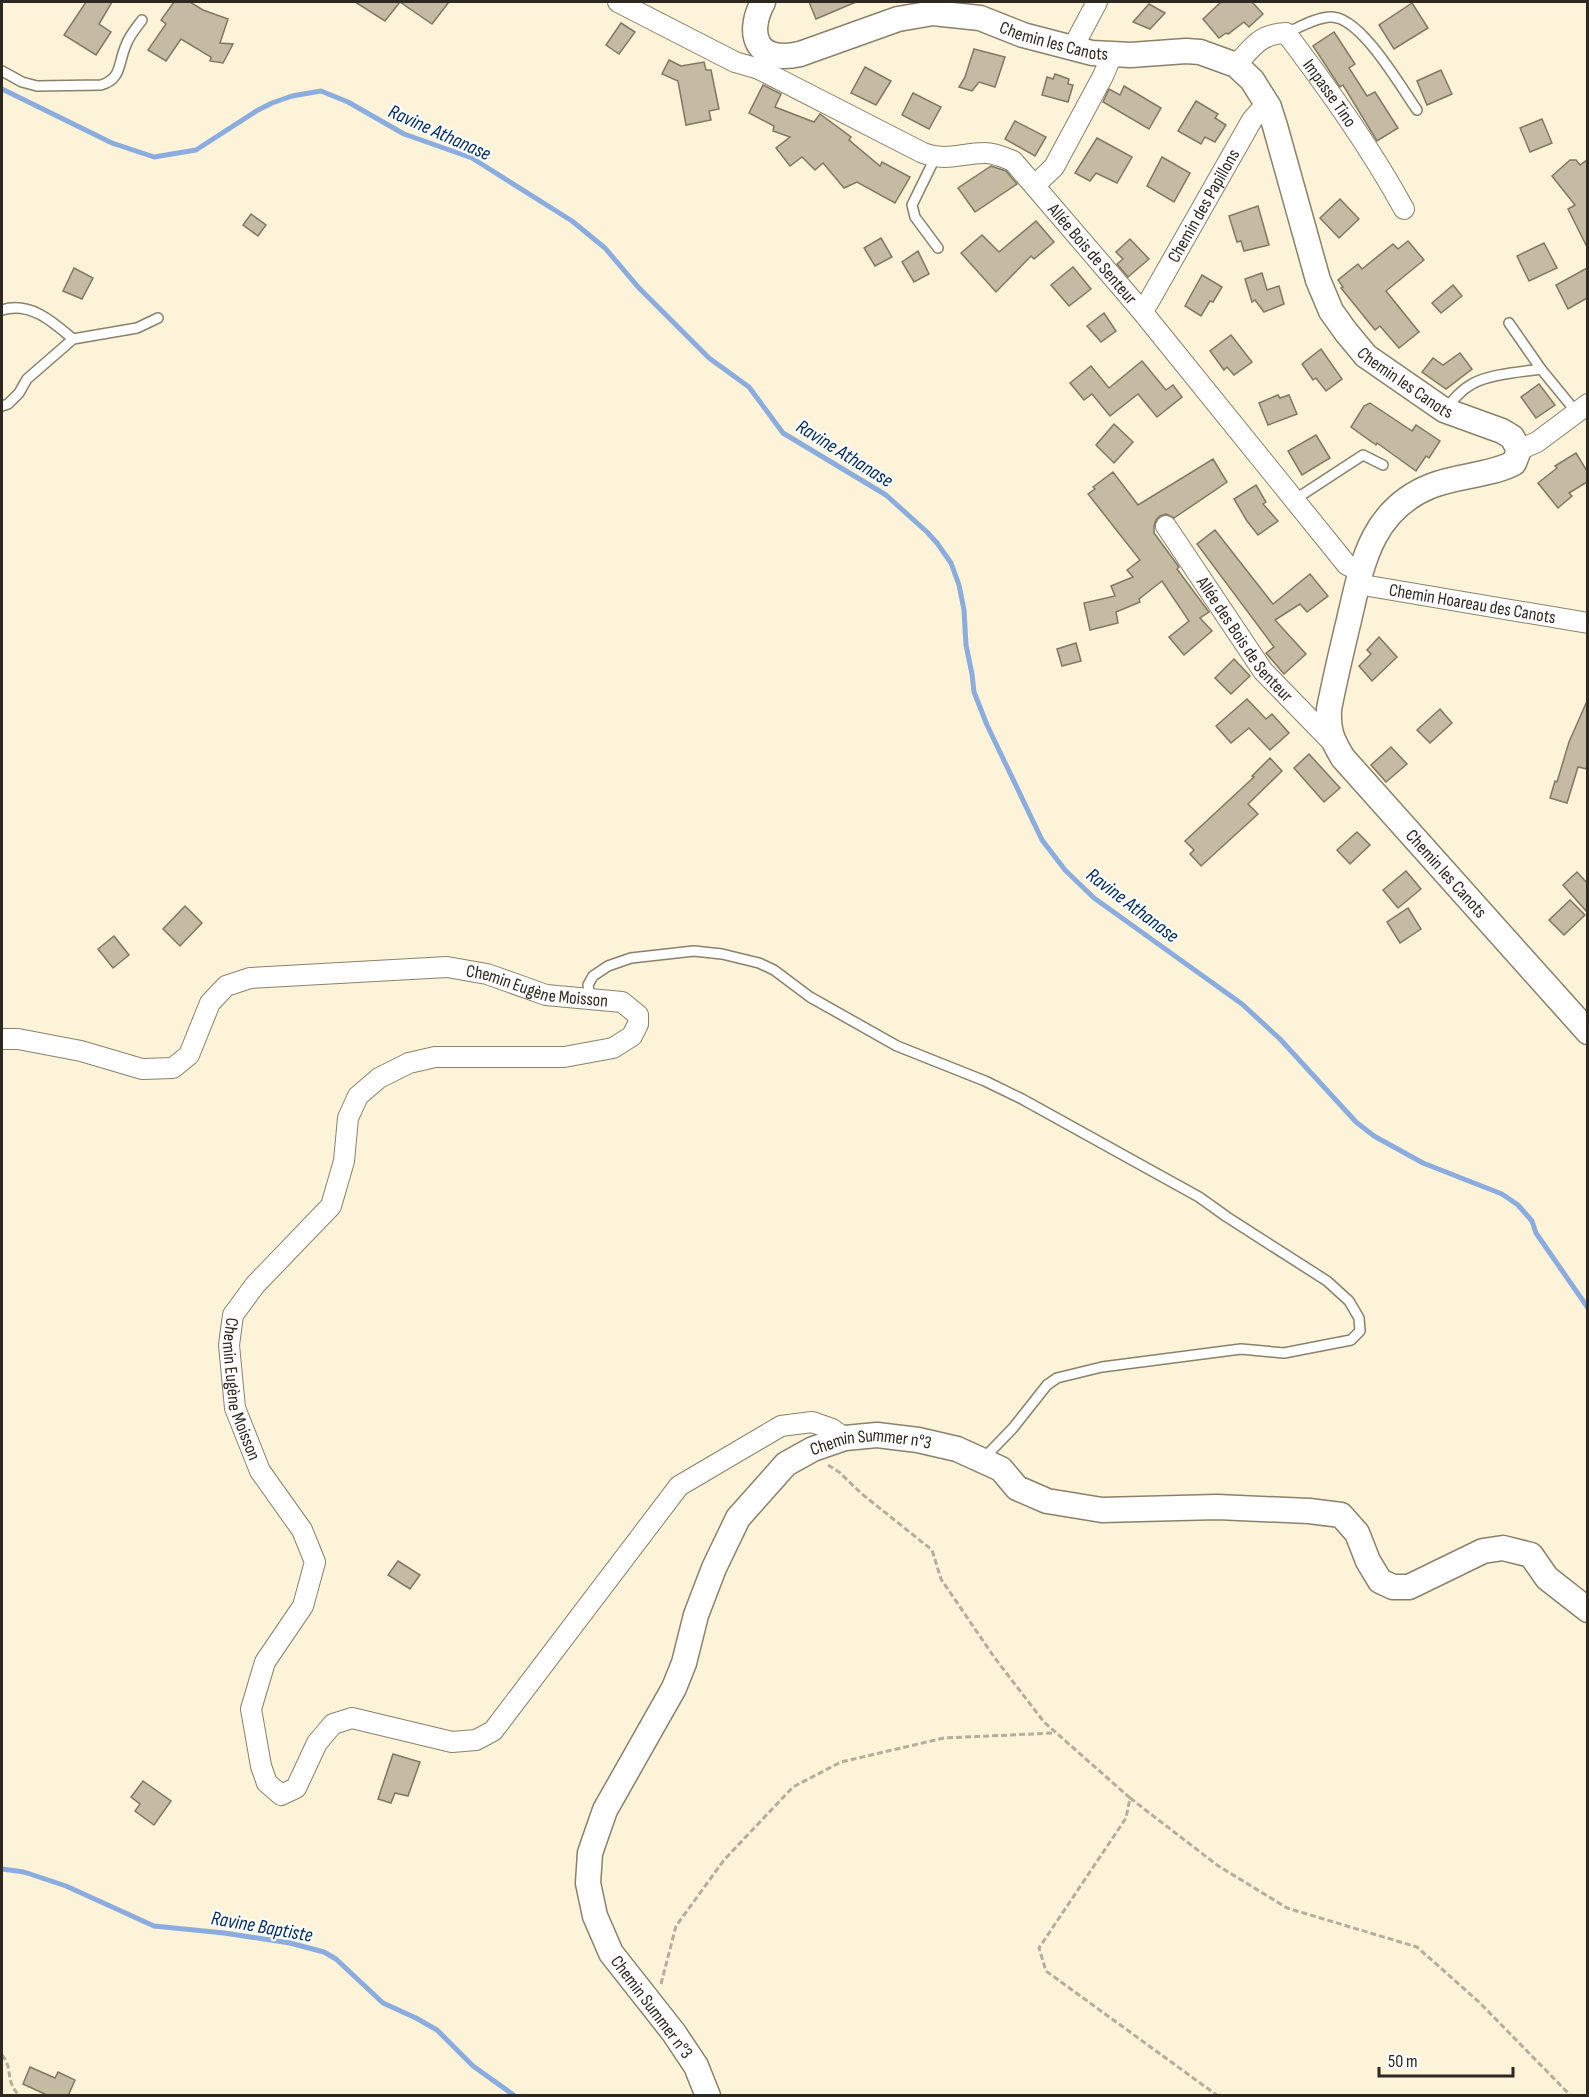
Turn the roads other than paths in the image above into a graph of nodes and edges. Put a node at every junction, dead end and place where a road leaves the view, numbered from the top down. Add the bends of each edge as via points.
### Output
1 (618, 2) edge
2 (763, 2) edge
3 (1097, 2) edge
4 (142, 20) dead end
5 (1286, 33) junction
6 (1072, 49) junction
7 (1112, 55) junction
8 (764, 61) junction
9 (1236, 65) junction
10 (2, 71) edge
11 (1269, 107) junction
12 (1417, 110) dead end
13 (935, 158) junction
14 (1035, 185) junction
15 (1404, 209) dead end
16 (938, 248) dead end
17 (2, 309) edge
18 (1140, 309) junction
19 (158, 318) dead end
20 (1509, 323) dead end
21 (73, 339) junction
22 (1541, 369) junction
23 (2, 406) edge
24 (1582, 408) edge
25 (1444, 410) junction
26 (1519, 450) junction
27 (1383, 465) dead end
28 (1294, 500) junction
29 (1166, 526) dead end
30 (1359, 578) junction
31 (1587, 623) edge
32 (1334, 744) junction
33 (590, 998) junction
34 (1587, 1032) edge
35 (2, 1039) edge
36 (845, 1438) junction
37 (982, 1461) junction
38 (1587, 1610) edge
39 (708, 2096) edge

1 - 8 street via 735,62
2 - 8 street via 755,31
3 - 6 street
4 - 10 lane via 126,44 110,82 38,86
5 - 9 street via 1260,39
5 - 12 lane via 1329,17 1342,18 1371,44
5 - 15 street, Impasse Tino via 1379,164
6 - 7 street, Chemin les Canots
6 - 8 street, Chemin les Canots via 980,18 933,14 898,19
7 - 9 street, Chemin les Canots via 1193,52
7 - 14 street via 1054,167
8 - 13 street
9 - 11 street, Chemin les Canots via 1252,80
11 - 18 street, Chemin des Papillons via 1252,120 1148,303
11 - 25 street, Chemin les Canots via 1318,279 1331,311 1366,357
13 - 14 street, Allée Bois de Senteur via 997,154 1013,161
13 - 16 lane via 912,206 915,217
14 - 18 street, Allée Bois de Senteur
17 - 21 lane via 29,309
18 - 28 street, Allée Bois de Senteur
19 - 21 lane via 137,328
20 - 22 lane
21 - 23 lane
22 - 24 lane
22 - 25 lane via 1473,383
24 - 26 street via 1537,442
25 - 26 street, Chemin les Canots via 1502,431 1512,437
26 - 30 street, Chemin les Canots via 1514,463 1504,468 1458,477 1403,500 1376,533
27 - 28 lane via 1363,456
28 - 30 street, Allée Bois de Senteur
29 - 32 street, Allée des Bois de Senteur via 1263,671
30 - 31 street, Chemin Hoareau des Canots
30 - 32 street, Chemin les Canots via 1329,709 1328,727
32 - 34 street, Chemin les Canots
33 - 35 street, Chemin Eugène Moisson via 546,995 486,974 447,967 250,978 226,986 210,1003 189,1055 173,1068 142,1069 81,1051
33 - 36 street, Chemin Eugène Moisson via 622,1002 638,1016 632,1036 613,1048 564,1056 435,1056 378,1078 358,1096 348,1118 344,1161 331,1206 255,1285 233,1315 230,1345 235,1408 260,1471 302,1530 315,1562 303,1606 265,1662 251,1709 267,1783 281,1795 296,1788 317,1743 333,1724 352,1718 452,1742 476,1740 493,1731 679,1486 781,1426 812,1422
33 - 37 lane via 588,985 592,976 631,958 694,951 759,963 897,1046 1022,1099 1199,1197 1327,1281 1349,1300 1359,1318 1360,1331 1351,1340 1333,1346 1284,1353 1241,1349 1102,1367 1057,1378
36 - 37 street, Chemin Summer n°3 via 877,1435 918,1440 957,1449
36 - 39 street, Chemin Summer n°3 via 786,1464 738,1518 714,1568 674,1688 605,1810 590,1853 588,1883 595,1916 611,1953 696,2066
37 - 38 street, Chemin Summer n°3 via 1001,1469 1017,1488 1047,1501 1102,1510 1217,1508 1341,1515 1357,1533 1380,1581 1393,1587 1409,1587 1483,1551 1503,1548 1531,1555 1547,1578

